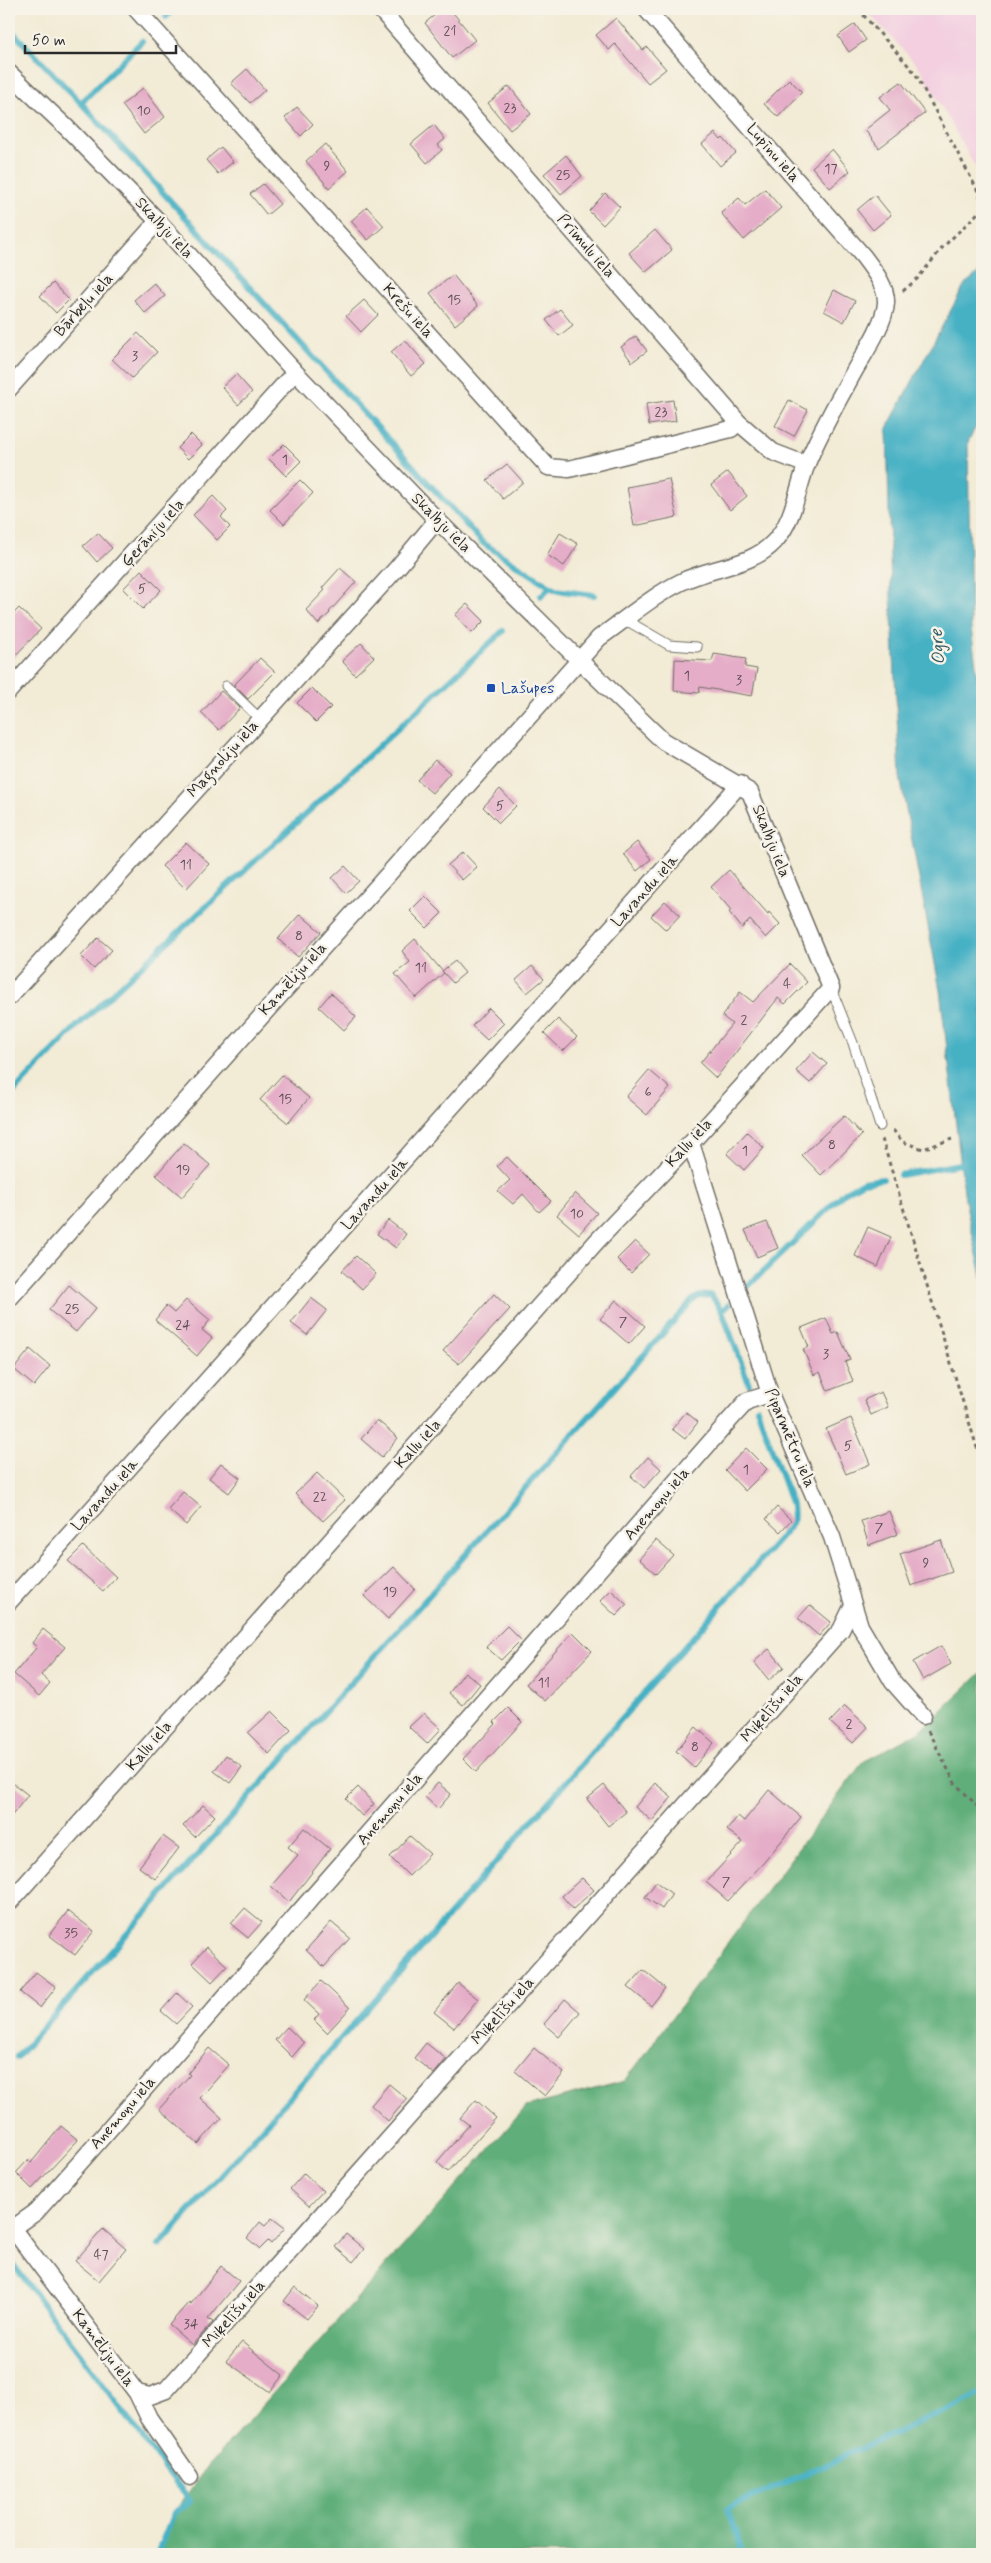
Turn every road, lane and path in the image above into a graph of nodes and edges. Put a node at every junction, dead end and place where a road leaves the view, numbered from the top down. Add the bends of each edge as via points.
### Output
1 (136, 9) edge
2 (380, 9) edge
3 (646, 9) edge
4 (858, 9) edge
5 (11, 79) edge
6 (982, 207) edge
7 (158, 221) junction
8 (886, 305) junction
9 (295, 372) junction
10 (9, 389) edge
11 (738, 422) junction
12 (807, 465) junction
13 (437, 520) junction
14 (624, 619) junction
15 (697, 647) dead end
16 (578, 659) junction
17 (226, 686) dead end
18 (9, 691) edge
19 (260, 719) junction
20 (740, 784) junction
21 (831, 988) junction
22 (9, 997) edge
23 (879, 1123) junction
24 (952, 1140) dead end
25 (691, 1143) junction
26 (9, 1299) edge
27 (770, 1394) junction
28 (982, 1464) edge
29 (9, 1602) edge
30 (853, 1605) junction
31 (923, 1716) joint
32 (982, 1811) edge
33 (9, 1903) edge
34 (10, 2227) edge
35 (137, 2393) junction
36 (190, 2477) dead end

1 - 11 street, Krešu iela via 548,467 570,469 731,429
2 - 11 street, Prīmulu iela
3 - 8 street, Lupīnu iela via 863,256 882,287
4 - 6 path via 916,73 979,193
5 - 7 street, Skalbju iela via 66,127
6 - 8 path via 918,278
7 - 9 street, Skalbju iela
7 - 10 street, Bārbeļu iela
8 - 12 street, Kamēliju iela via 870,345
9 - 13 street, Skalbju iela
9 - 18 street, Ģerāniju iela
11 - 12 street, Prīmulu iela via 773,452
12 - 14 street, Kamēliju iela via 796,502 774,542 761,553 681,582
13 - 16 street, Skalbju iela
13 - 19 street, Magnoliju iela
14 - 15 lane via 669,645
14 - 16 street, Kamēliju iela
16 - 20 street, Skalbju iela via 663,741
16 - 26 street, Kamēliju iela
17 - 19 lane
19 - 22 street, Magnoliju iela
20 - 21 street, Skalbju iela via 750,792 759,810
20 - 29 street, Lavandu iela
21 - 23 lane
21 - 25 street, Kallu iela
23 - 24 path via 910,1146 923,1149
23 - 28 path
25 - 27 street, Piparmētru iela
25 - 33 street, Kallu iela via 597,1241
27 - 30 street, Piparmētru iela via 832,1537
27 - 34 street, Anemoņu iela via 747,1401 36,2212
30 - 31 street, Piparmētru iela via 879,1661
30 - 35 street, Miķelīšu iela via 841,1630 166,2390 150,2396
31 - 32 path via 955,1783
34 - 35 street, Kamēliju iela
35 - 36 street, Kamēliju iela via 149,2418

